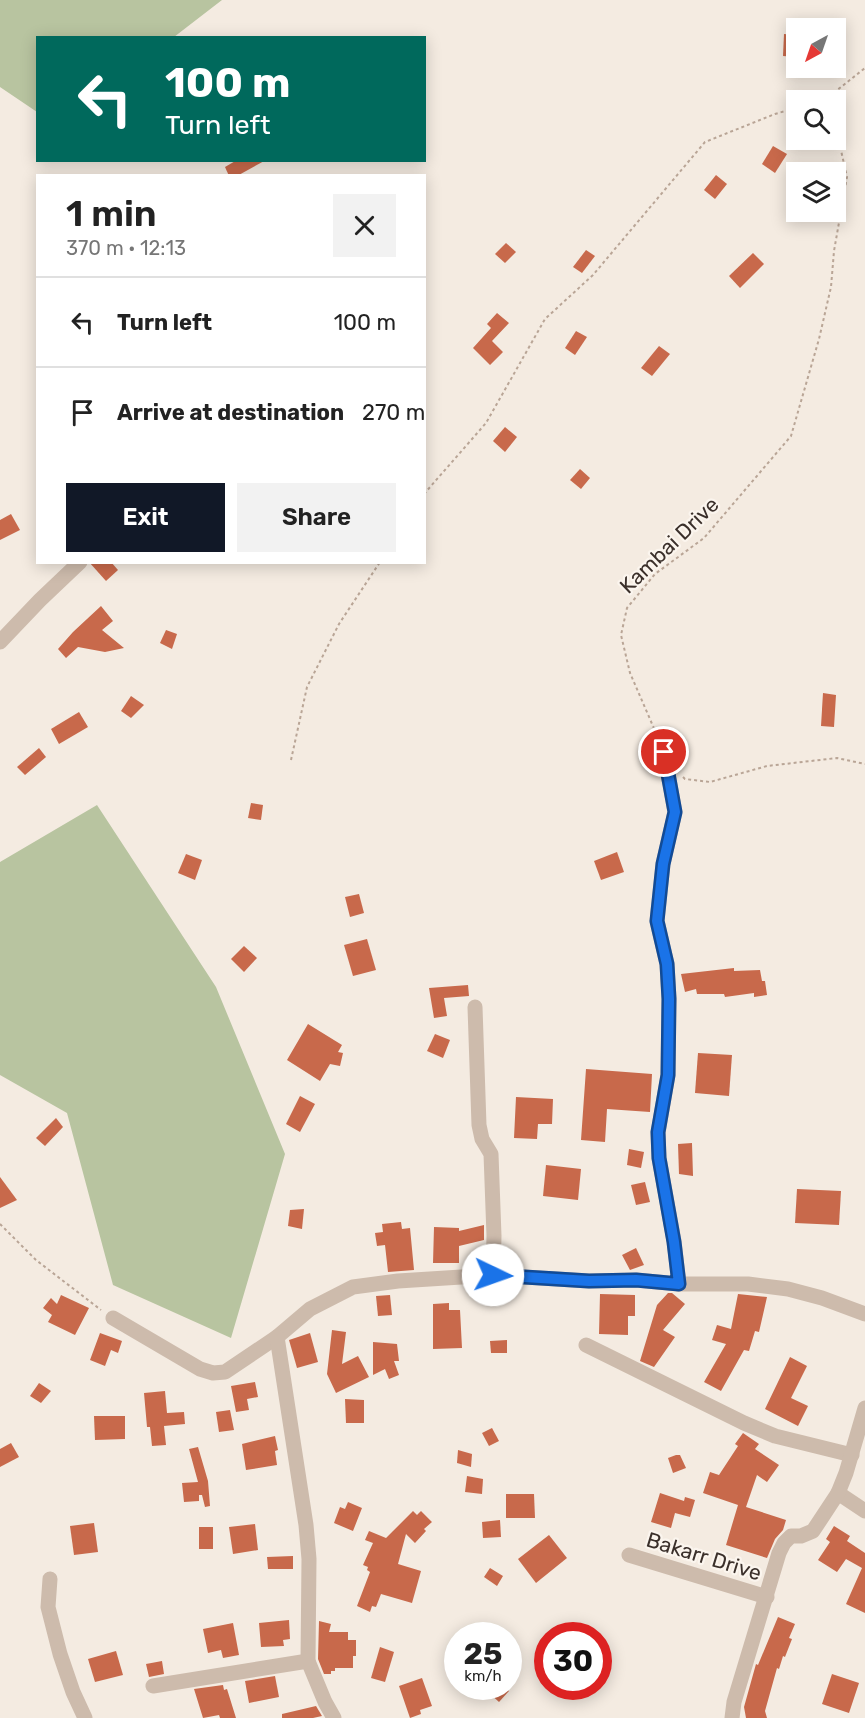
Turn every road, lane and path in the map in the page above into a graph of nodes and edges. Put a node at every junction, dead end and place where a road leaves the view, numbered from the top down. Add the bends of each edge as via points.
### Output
1 (865, 68) edge
2 (836, 90) edge
3 (786, 111) edge
4 (841, 150) edge
5 (426, 492) edge
6 (78, 564) edge
7 (379, 564) edge
8 (0, 642) edge
9 (664, 752) joint
10 (291, 760) dead end
11 (865, 764) edge
12 (678, 770) dead end
13 (475, 1007) dead end
14 (0, 1224) edge
15 (493, 1275) junction
16 (679, 1284) junction
17 (865, 1314) edge
18 (113, 1318) joint
19 (278, 1337) junction
20 (586, 1344) dead end
21 (865, 1408) edge
22 (852, 1455) junction
23 (838, 1493) junction
24 (865, 1510) edge
25 (629, 1555) dead end
26 (50, 1579) dead end
27 (767, 1597) junction
28 (308, 1661) junction
29 (153, 1686) dead end
30 (85, 1718) edge
31 (334, 1718) edge
32 (732, 1718) edge

1 - 2 path
3 - 5 path via 705,142 593,275 545,319 486,423
4 - 9 path, Kambai Drive via 847,177 831,287 791,436 704,538 655,574 627,608 621,635 630,673
6 - 8 street
7 - 10 path via 339,624 307,687
9 - 16 street via 675,812 663,864 657,921 667,964 669,999 668,1075 658,1132
11 - 12 path via 837,758 767,766 710,782 685,779
13 - 15 street via 478,1125 491,1154
14 - 18 path via 54,1276
15 - 16 street
15 - 19 street via 353,1287 310,1309
16 - 17 street via 748,1284 788,1289
18 - 19 street via 213,1373 225,1372
19 - 28 street via 306,1525
20 - 22 street via 744,1424
21 - 22 street
22 - 23 street
23 - 24 street
23 - 27 street via 813,1531 790,1536 784,1543
25 - 27 street, Bakarr Drive
26 - 30 street via 48,1607 60,1654
27 - 32 street
28 - 29 street
28 - 31 street

